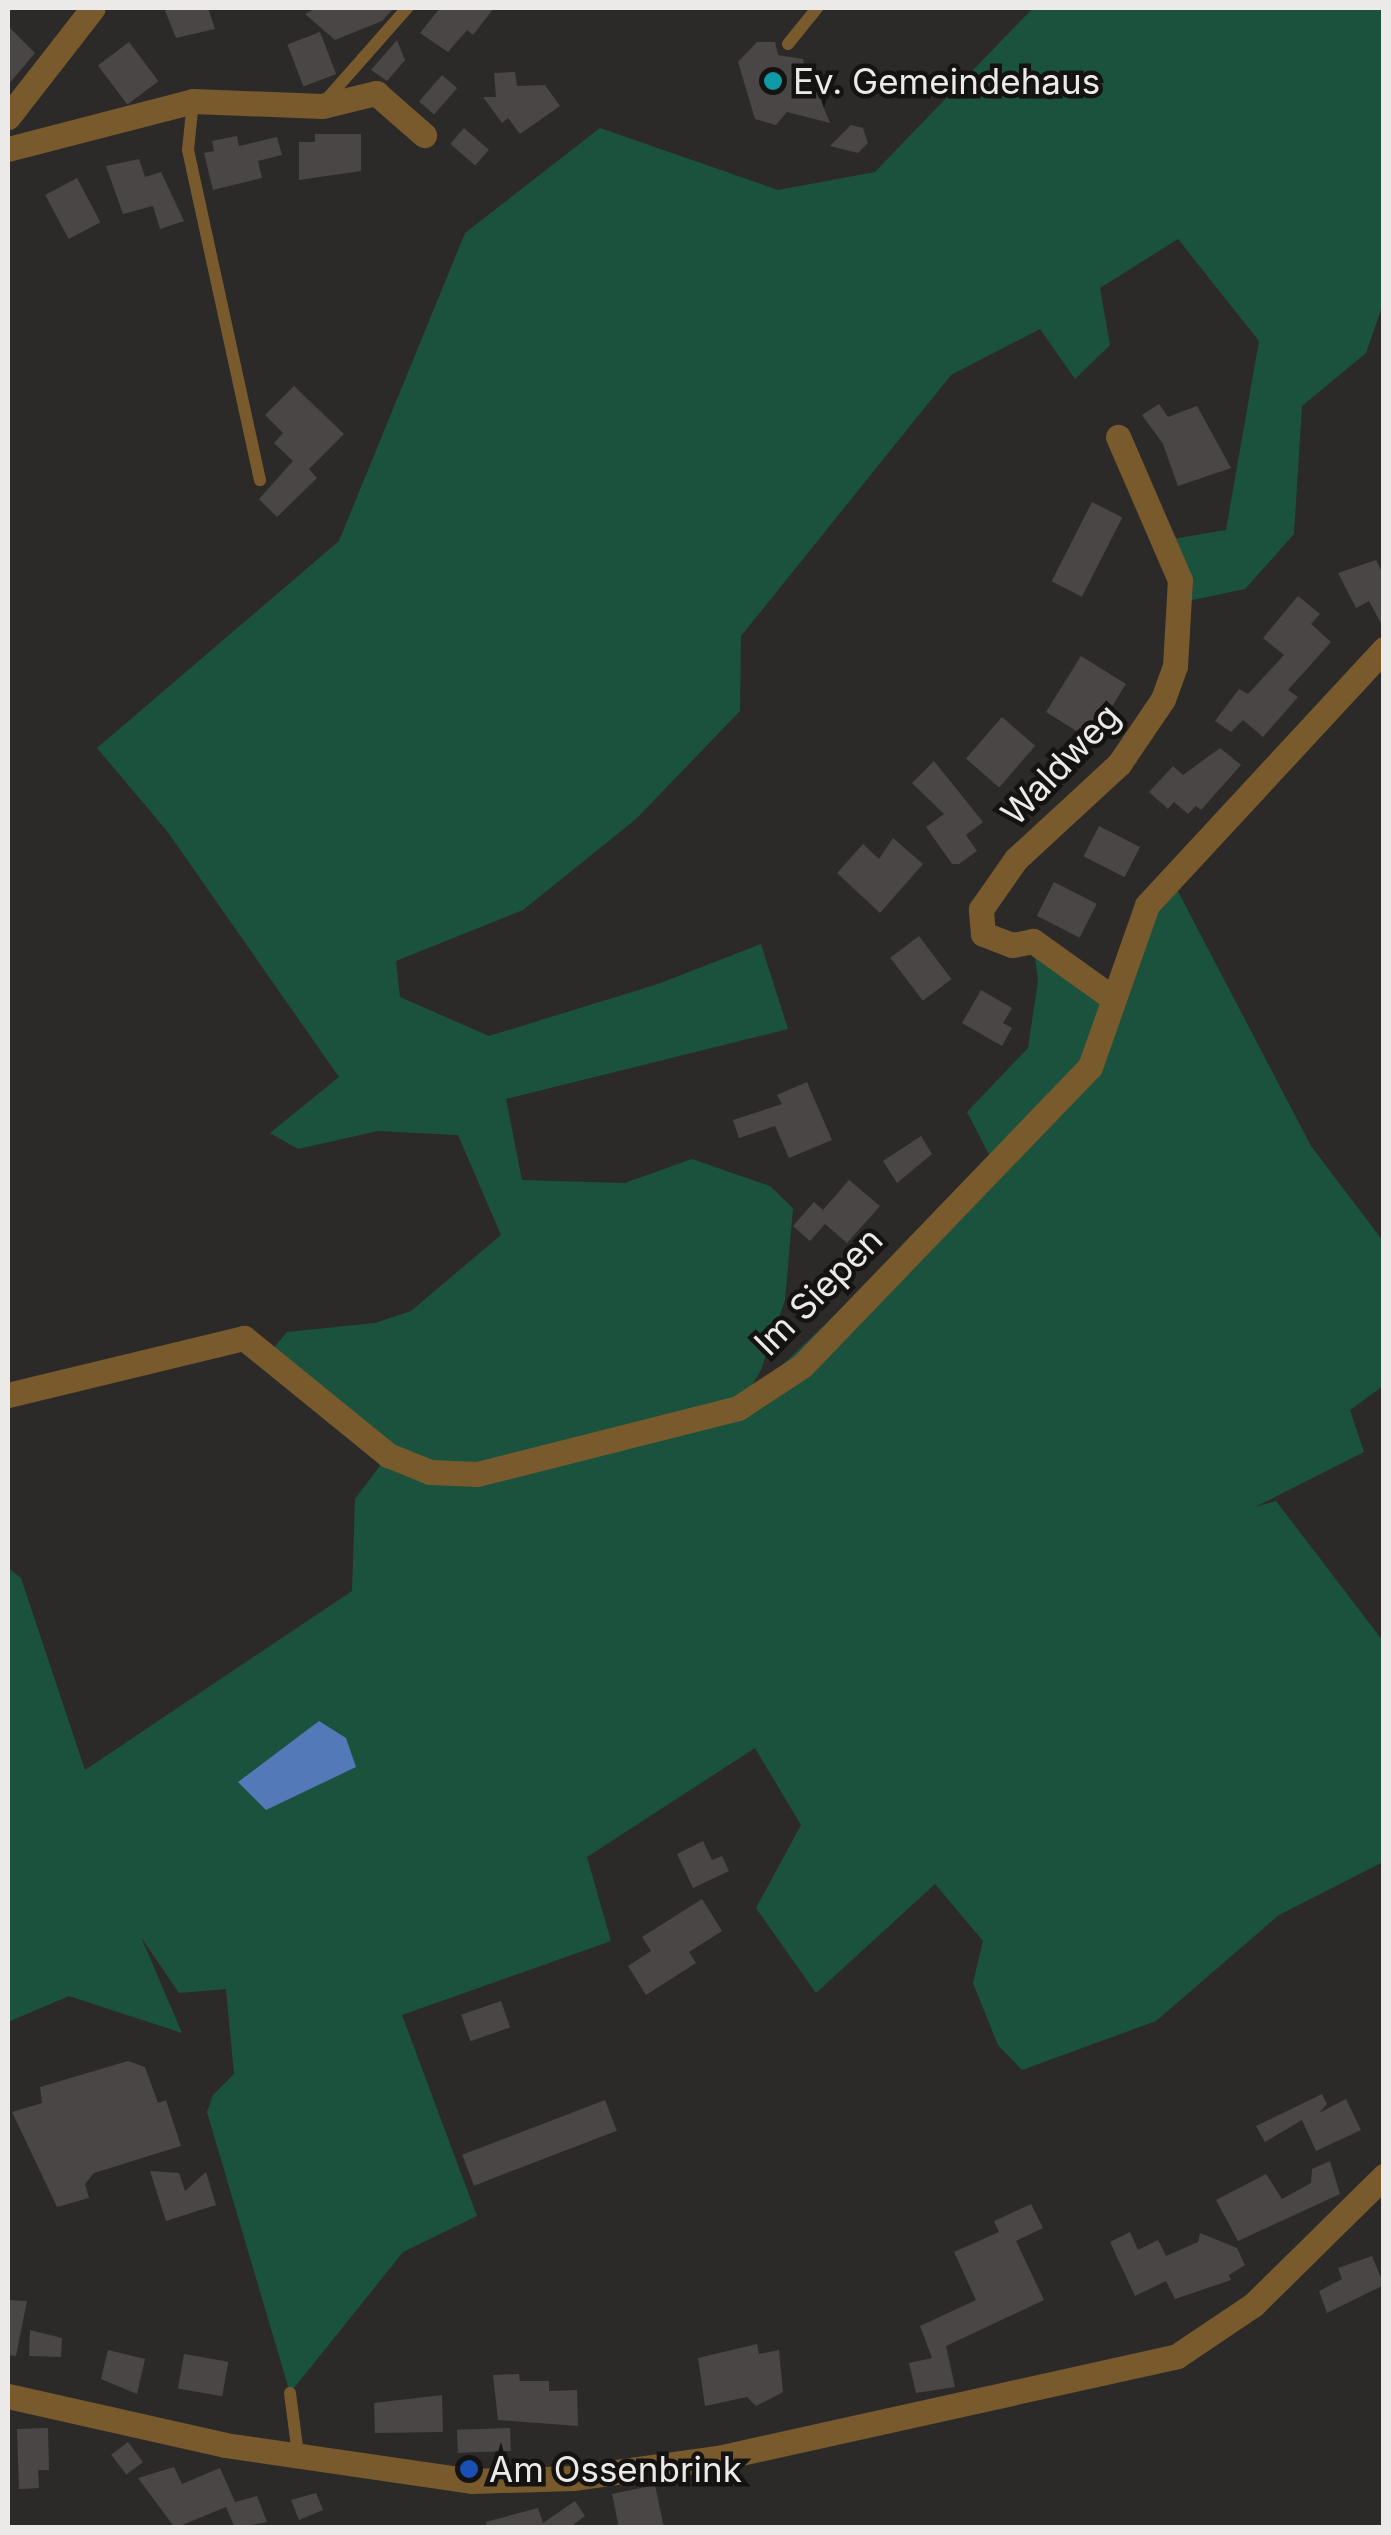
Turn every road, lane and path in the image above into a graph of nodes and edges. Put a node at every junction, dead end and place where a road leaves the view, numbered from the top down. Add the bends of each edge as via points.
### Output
1 (93, 8) edge
2 (407, 8) edge
3 (817, 8) edge
4 (788, 44) dead end
5 (193, 101) junction
6 (322, 106) junction
7 (8, 117) edge
8 (424, 136) dead end
9 (8, 149) edge
10 (1118, 437) dead end
11 (260, 480) dead end
12 (1384, 649) edge
13 (1114, 999) junction
14 (8, 1395) edge
15 (1384, 2176) edge
16 (290, 2393) dead end
17 (8, 2396) edge
18 (298, 2455) junction

1 - 7 street
2 - 6 lane
3 - 4 lane
5 - 6 street
5 - 9 street
5 - 11 lane via 188,150
6 - 8 street via 376,93
10 - 13 street, Waldweg via 1180,580 1175,666 1163,699 1119,764 1016,859 980,909 983,934 1012,945 1032,941
12 - 13 street, Im Siepen via 1146,905
13 - 14 street, Im Siepen via 1090,1067 802,1366 711,1420 523,1467 430,1472 355,1433 244,1338
15 - 18 street via 1253,2305 1178,2356 718,2458 573,2478 471,2481
16 - 18 lane
17 - 18 street

